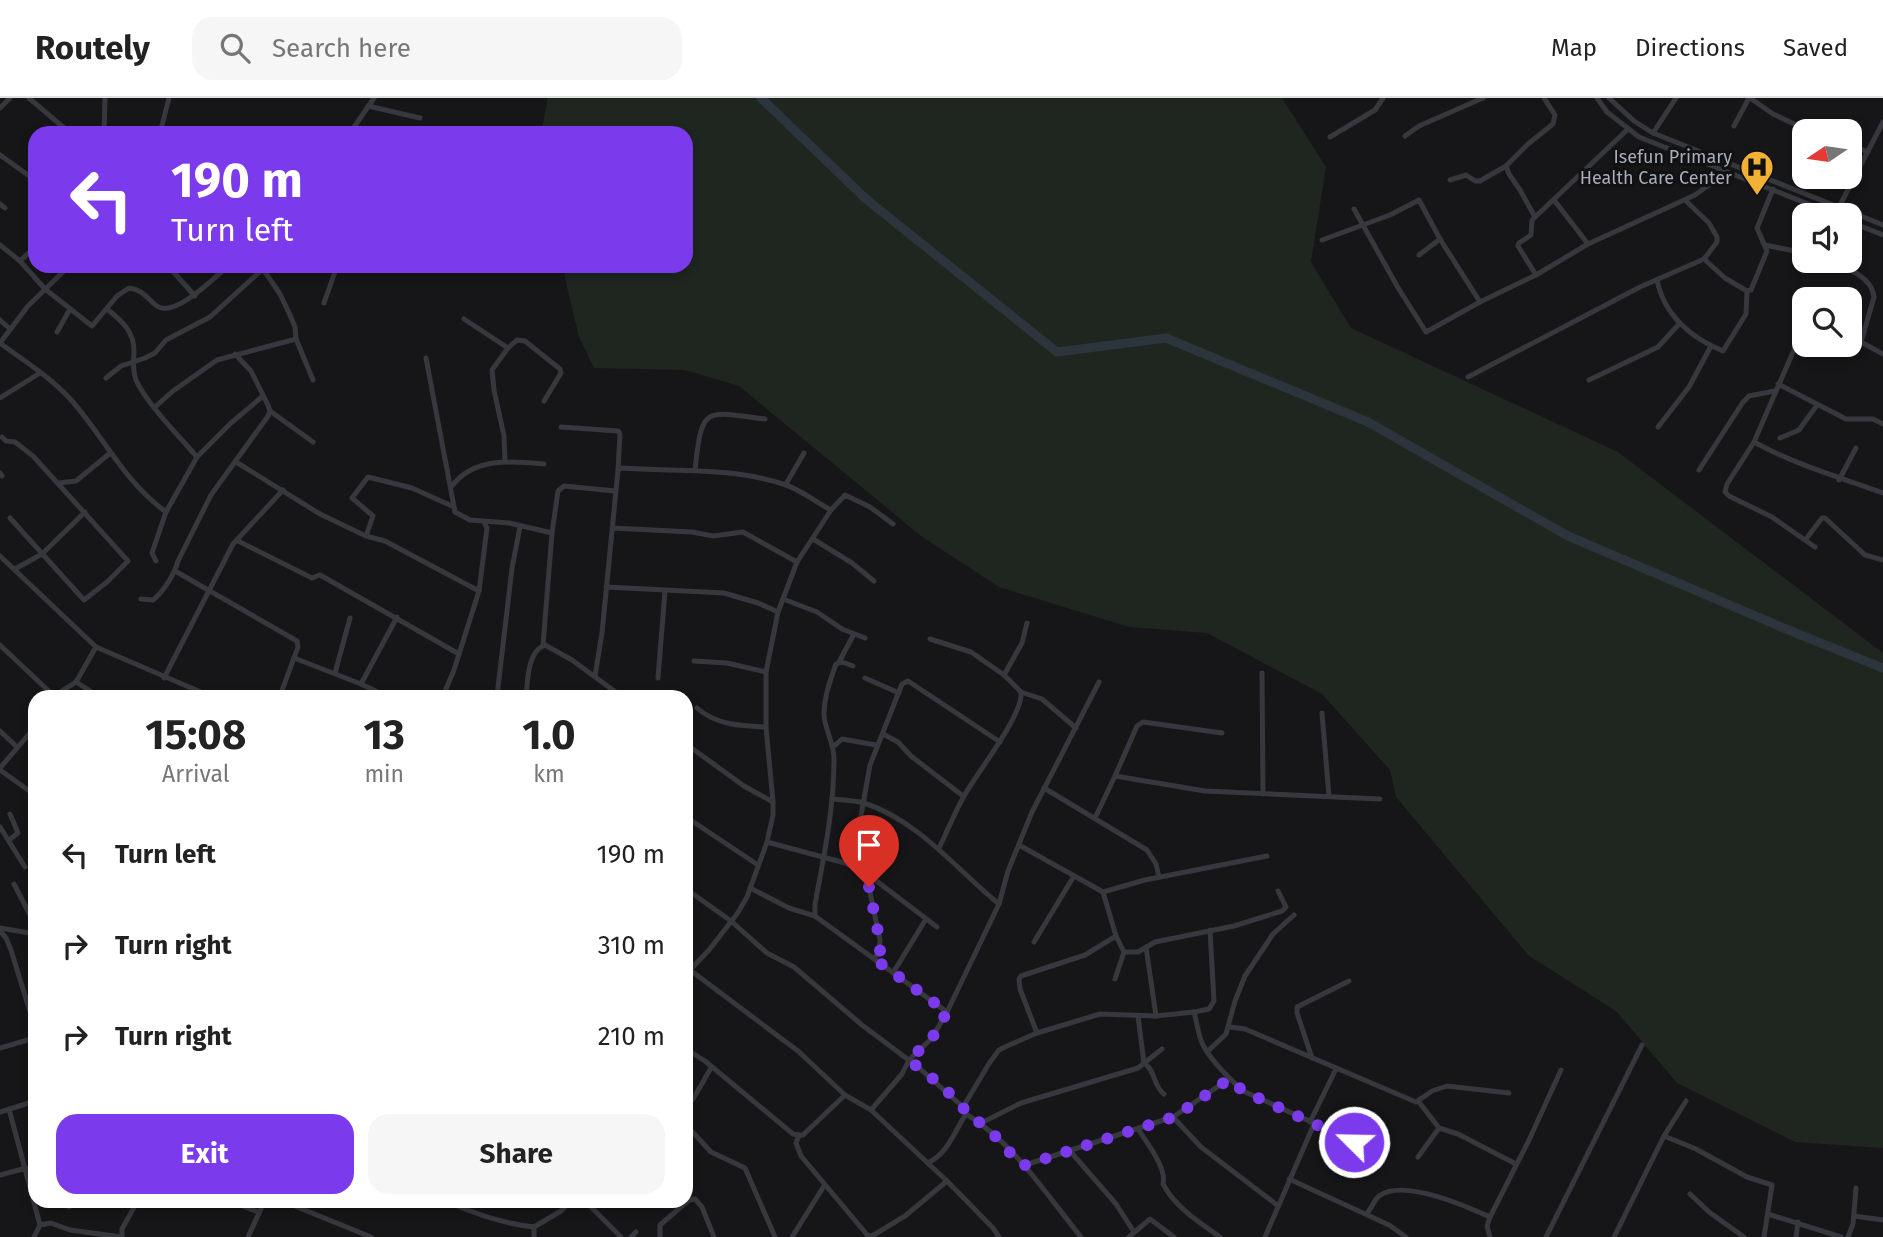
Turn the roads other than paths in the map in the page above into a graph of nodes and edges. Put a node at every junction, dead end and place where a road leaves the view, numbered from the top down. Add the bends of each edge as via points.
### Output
1 (10, 98) edge
2 (29, 98) edge
3 (106, 98) edge
4 (169, 98) edge
5 (374, 98) edge
6 (1383, 98) edge
7 (1483, 98) edge
8 (1544, 98) edge
9 (1597, 98) edge
10 (1609, 98) edge
11 (1676, 98) edge
12 (1749, 98) edge
13 (369, 106) junction
14 (0, 108) edge
15 (421, 118) dead end
16 (1883, 122) edge
17 (1792, 123) edge
18 (62, 126) edge
19 (104, 126) edge
20 (162, 126) edge
21 (355, 126) edge
22 (1734, 126) dead end
23 (1627, 130) junction
24 (1653, 133) junction
25 (1405, 136) dead end
26 (1330, 137) dead end
27 (1862, 150) edge
28 (1868, 152) junction
29 (0, 155) edge
30 (1506, 166) junction
31 (1727, 172) junction
32 (28, 175) edge
33 (1450, 180) dead end
34 (1773, 189) junction
35 (1695, 195) junction
36 (1554, 200) junction
37 (1685, 200) junction
38 (1808, 203) edge
39 (1831, 203) edge
40 (1841, 203) edge
41 (1692, 205) junction
42 (1354, 209) dead end
43 (1862, 216) edge
44 (1535, 218) junction
45 (1883, 225) edge
46 (1362, 226) junction
47 (1862, 227) edge
48 (1883, 235) edge
49 (1440, 239) junction
50 (1322, 240) dead end
51 (1588, 244) junction
52 (0, 245) edge
53 (1765, 245) junction
54 (1792, 250) edge
55 (28, 254) edge
56 (1419, 255) dead end
57 (1704, 259) junction
58 (20, 261) junction
59 (28, 270) edge
60 (31, 273) edge
61 (62, 273) edge
62 (174, 273) edge
63 (220, 273) edge
64 (259, 273) edge
65 (268, 273) edge
66 (335, 273) edge
67 (1855, 273) edge
68 (1536, 275) junction
69 (1657, 280) junction
70 (45, 289) junction
71 (1747, 291) junction
72 (195, 296) junction
73 (1480, 302) junction
74 (324, 303) dead end
75 (70, 309) junction
76 (107, 309) junction
77 (464, 319) dead end
78 (0, 320) edge
79 (1679, 324) junction
80 (10, 329) junction
81 (57, 332) dead end
82 (296, 339) junction
83 (1862, 339) edge
84 (0, 343) edge
85 (1862, 343) edge
86 (1711, 346) junction
87 (508, 348) junction
88 (235, 354) junction
89 (1792, 354) edge
90 (1883, 354) edge
91 (426, 358) dead end
92 (132, 363) junction
93 (40, 373) junction
94 (1468, 377) dead end
95 (106, 378) dead end
96 (313, 380) dead end
97 (1589, 380) dead end
98 (1776, 387) junction
99 (263, 396) junction
100 (0, 398) edge
101 (544, 401) dead end
102 (1817, 405) junction
103 (155, 407) junction
104 (270, 411) junction
105 (765, 419) dead end
106 (1883, 424) edge
107 (561, 427) dead end
108 (1658, 427) dead end
109 (2, 438) dead end
110 (1780, 438) dead end
111 (313, 442) dead end
112 (1754, 442) junction
113 (1856, 448) dead end
114 (804, 453) dead end
115 (109, 454) junction
116 (197, 457) junction
117 (505, 461) junction
118 (236, 462) junction
119 (544, 464) dead end
120 (618, 470) junction
121 (695, 470) junction
122 (1699, 470) dead end
123 (1839, 480) junction
124 (58, 483) junction
125 (786, 484) junction
126 (452, 486) junction
127 (283, 490) junction
128 (615, 491) junction
129 (1883, 493) edge
130 (452, 506) junction
131 (831, 510) junction
132 (85, 512) junction
133 (166, 512) junction
134 (10, 518) dead end
135 (484, 522) junction
136 (893, 524) dead end
137 (520, 527) junction
138 (612, 528) junction
139 (552, 533) junction
140 (366, 536) junction
141 (813, 538) junction
142 (1806, 539) junction
143 (238, 541) junction
144 (1815, 547) dead end
145 (43, 554) junction
146 (0, 556) edge
147 (1883, 560) edge
148 (156, 561) dead end
149 (797, 562) junction
150 (15, 569) junction
151 (175, 571) junction
152 (874, 581) dead end
153 (606, 587) junction
154 (479, 591) junction
155 (665, 591) junction
156 (210, 592) junction
157 (141, 598) dead end
158 (783, 600) junction
159 (778, 612) junction
160 (397, 617) junction
161 (350, 618) dead end
162 (1027, 623) dead end
163 (854, 634) junction
164 (864, 638) dead end
165 (930, 639) dead end
166 (0, 645) edge
167 (543, 645) junction
168 (96, 647) junction
169 (458, 654) junction
170 (295, 658) junction
171 (694, 661) dead end
172 (839, 662) junction
173 (853, 666) dead end
174 (766, 672) junction
175 (335, 673) junction
176 (1262, 673) dead end
177 (1004, 675) junction
178 (594, 676) junction
179 (164, 678) junction
180 (658, 678) dead end
181 (865, 678) dead end
182 (76, 682) junction
183 (1099, 682) dead end
184 (360, 684) junction
185 (48, 690) edge
186 (63, 690) edge
187 (89, 690) edge
188 (195, 690) edge
189 (282, 690) edge
190 (373, 690) edge
191 (445, 690) edge
192 (498, 690) edge
193 (527, 690) edge
194 (613, 690) edge
195 (1021, 692) junction
196 (899, 693) junction
197 (697, 708) dead end
198 (1322, 713) dead end
199 (766, 727) junction
200 (1076, 728) junction
201 (0, 731) edge
202 (1222, 733) dead end
203 (883, 734) junction
204 (28, 735) edge
205 (1000, 742) junction
206 (876, 746) junction
207 (17, 747) junction
208 (833, 747) junction
209 (693, 749) edge
210 (0, 769) edge
211 (1115, 776) junction
212 (1044, 788) junction
213 (28, 789) edge
214 (1263, 794) junction
215 (963, 796) junction
216 (1329, 796) junction
217 (832, 799) junction
218 (1380, 799) dead end
219 (773, 802) junction
220 (863, 803) junction
221 (10, 814) dead end
222 (1095, 818) junction
223 (693, 822) edge
224 (0, 828) edge
225 (9, 840) junction
226 (766, 842) junction
227 (1019, 845) junction
228 (939, 848) junction
229 (825, 856) junction
230 (1267, 856) dead end
231 (758, 865) junction
232 (25, 867) dead end
233 (866, 873) junction
234 (1074, 876) junction
235 (1159, 877) junction
236 (14, 884) dead end
237 (750, 888) junction
238 (1279, 891) dead end
239 (1103, 892) junction
240 (693, 894) edge
241 (999, 904) junction
242 (1294, 915) dead end
243 (815, 916) junction
244 (28, 917) edge
245 (926, 919) junction
246 (731, 921) junction
247 (937, 928) dead end
248 (0, 929) edge
249 (1210, 930) junction
250 (28, 932) edge
251 (1116, 936) junction
252 (1034, 942) dead end
253 (1146, 947) junction
254 (1124, 952) junction
255 (873, 958) junction
256 (693, 965) edge
257 (893, 973) junction
258 (693, 974) edge
259 (1115, 979) dead end
260 (1349, 981) dead end
261 (28, 990) edge
262 (947, 1012) junction
263 (1194, 1012) junction
264 (1138, 1016) junction
265 (1156, 1016) junction
266 (1230, 1027) junction
267 (1037, 1034) junction
268 (28, 1040) edge
269 (1642, 1045) dead end
270 (0, 1048) edge
271 (1162, 1049) dead end
272 (1208, 1052) junction
273 (693, 1054) edge
274 (1312, 1058) junction
275 (909, 1060) junction
276 (1144, 1063) junction
277 (711, 1068) junction
278 (1336, 1069) junction
279 (1561, 1070) dead end
280 (1229, 1079) junction
281 (1509, 1093) dead end
282 (1164, 1094) dead end
283 (845, 1095) junction
284 (693, 1099) edge
285 (1686, 1101) dead end
286 (1419, 1102) junction
287 (28, 1103) edge
288 (9, 1109) junction
289 (871, 1110) junction
290 (965, 1111) junction
291 (0, 1112) edge
292 (1174, 1117) junction
293 (981, 1123) junction
294 (1312, 1123) junction
295 (1439, 1128) junction
296 (1138, 1129) junction
297 (693, 1133) edge
298 (799, 1135) junction
299 (1664, 1136) junction
300 (1374, 1150) dead end
301 (1070, 1151) junction
302 (1418, 1157) dead end
303 (928, 1163) junction
304 (1516, 1164) junction
305 (1022, 1166) junction
306 (26, 1168) junction
307 (0, 1175) edge
308 (28, 1176) edge
309 (1289, 1179) junction
310 (947, 1181) junction
311 (824, 1186) junction
312 (1856, 1188) dead end
313 (1690, 1194) dead end
314 (693, 1199) edge
315 (1277, 1205) junction
316 (36, 1208) edge
317 (134, 1208) edge
318 (248, 1208) edge
319 (260, 1208) edge
320 (299, 1208) edge
321 (462, 1208) edge
322 (562, 1208) edge
323 (592, 1208) edge
324 (680, 1208) edge
325 (258, 1212) junction
326 (1366, 1214) junction
327 (1768, 1214) junction
328 (1854, 1216) junction
329 (1490, 1217) junction
330 (1883, 1220) edge
331 (1798, 1222) junction
332 (40, 1225) junction
333 (534, 1227) junction
334 (1131, 1234) edge
335 (868, 1236) edge
336 (34, 1237) edge
337 (122, 1237) edge
338 (248, 1237) edge
339 (372, 1237) edge
340 (534, 1237) edge
341 (621, 1237) edge
342 (660, 1237) edge
343 (714, 1237) edge
344 (775, 1237) edge
345 (792, 1237) edge
346 (999, 1237) edge
347 (1081, 1237) edge
348 (1174, 1237) edge
349 (1220, 1237) edge
350 (1265, 1237) edge
351 (1406, 1237) edge
352 (1491, 1237) edge
353 (1546, 1237) edge
354 (1614, 1237) edge
355 (1744, 1237) edge
356 (1764, 1237) edge
357 (1796, 1237) edge
358 (1841, 1237) edge
359 (1848, 1237) edge

1 - 14 street
2 - 18 street
3 - 19 street
4 - 20 street
5 - 13 street
6 - 26 street via 1375,110
7 - 25 street
8 - 30 street via 1555,115 1553,124
9 - 23 street
10 - 24 street
11 - 24 street
12 - 17 street
12 - 22 street
13 - 15 street
13 - 21 street
16 - 28 street
23 - 31 street
23 - 36 street
24 - 39 street
27 - 28 street
28 - 40 street
29 - 32 street
30 - 33 street via 1480,181 1466,175
30 - 44 street
31 - 34 street
31 - 35 street
34 - 38 street
34 - 53 street via 1757,228
35 - 37 street
35 - 41 street
36 - 44 street
36 - 51 street
37 - 41 street
37 - 51 street
41 - 57 street via 1717,237
42 - 46 street
43 - 45 street
44 - 68 street via 1531,235 1518,246
46 - 49 street via 1419,200
46 - 50 street
46 - 73 street via 1426,332
47 - 48 street
49 - 56 street
49 - 73 street
51 - 68 street
52 - 58 street
53 - 54 street
53 - 71 street via 1766,255
55 - 58 street
57 - 69 street
57 - 71 street
58 - 59 street
60 - 70 street
61 - 70 street
62 - 72 street
63 - 72 street
64 - 92 street via 210,317
65 - 82 street via 295,327
66 - 74 street
67 - 83 street via 1870,283 1874,297
68 - 73 street
69 - 79 street via 1665,306
69 - 94 street
70 - 75 street
70 - 80 street
71 - 86 street via 1746,314 1723,351
72 - 76 street via 161,309 143,292 129,288
75 - 76 street via 92,326
75 - 81 street
76 - 92 street via 130,331
77 - 87 street
78 - 80 street
79 - 86 street
79 - 97 street via 1658,347
80 - 84 street
82 - 88 street
82 - 96 street
84 - 93 street
85 - 90 street
86 - 108 street via 1689,387
87 - 101 street via 517,340 525,341 558,365 561,373
87 - 117 street via 492,370
88 - 99 street via 251,371
88 - 103 street via 203,368
89 - 98 street
91 - 126 street
92 - 95 street
92 - 103 street via 136,380
93 - 100 street
93 - 115 street via 71,400
98 - 102 street
98 - 112 street
98 - 122 street via 1743,402
99 - 104 street
99 - 116 street
102 - 106 street via 1846,419 1873,419
102 - 110 street via 1800,430
103 - 116 street
104 - 111 street
104 - 118 street
105 - 121 street via 708,417 701,429
107 - 120 street via 618,431
109 - 124 street via 33,456
112 - 123 street
112 - 142 street via 1725,492
113 - 123 street
114 - 125 street
115 - 124 street via 76,481
115 - 133 street via 147,498
116 - 133 street
117 - 119 street
117 - 126 street via 466,473
118 - 127 street
118 - 151 street via 211,495
120 - 121 street
120 - 128 street
121 - 125 street
123 - 129 street
124 - 132 street
125 - 131 street
126 - 130 street
127 - 140 street
127 - 143 street
128 - 138 street
128 - 139 street via 562,487
130 - 135 street via 461,517
130 - 140 street via 412,488 368,477 352,498 373,516
131 - 136 street via 845,495
131 - 141 street
132 - 145 street
132 - 145 street via 128,561 107,582 84,600
133 - 148 street via 152,553
134 - 145 street
135 - 137 street
135 - 154 street
137 - 139 street
137 - 192 street
138 - 149 street via 713,536 743,532
138 - 153 street
139 - 167 street
140 - 154 street via 385,541
141 - 149 street
141 - 152 street
142 - 144 street
142 - 147 street via 1825,518 1865,555
143 - 156 street
143 - 160 street via 312,578 320,575
145 - 150 street
146 - 150 street
149 - 158 street
150 - 168 street
151 - 156 street
151 - 157 street via 155,599
153 - 155 street
153 - 178 street
154 - 169 street
155 - 159 street via 724,593
155 - 180 street
156 - 170 street via 295,639
156 - 179 street
158 - 159 street
158 - 163 street via 817,612
159 - 174 street
160 - 169 street
160 - 184 street
161 - 175 street
162 - 177 street via 1022,643
163 - 164 street
163 - 172 street
165 - 177 street via 971,652
166 - 185 street
167 - 178 street
167 - 193 street via 533,656
168 - 179 street
168 - 182 street
169 - 191 street
170 - 175 street
170 - 189 street
171 - 174 street
172 - 173 street
172 - 208 street via 824,707
174 - 199 street
175 - 184 street
176 - 214 street
177 - 195 street
178 - 194 street
179 - 188 street
181 - 196 street
182 - 186 street
182 - 187 street
183 - 200 street
184 - 190 street
195 - 200 street via 1042,699
195 - 205 street
196 - 203 street
196 - 205 street via 908,681
197 - 199 street via 721,722
198 - 216 street
199 - 219 street
200 - 212 street
201 - 207 street
202 - 211 street via 1143,722
203 - 206 street
203 - 215 street
204 - 207 street
205 - 215 street
206 - 208 street via 842,739
206 - 220 street
207 - 210 street
208 - 217 street
209 - 219 street
210 - 213 street
211 - 214 street via 1180,788
211 - 222 street
212 - 222 street
212 - 227 street
214 - 216 street
215 - 228 street
216 - 218 street
217 - 220 street
217 - 229 street
219 - 226 street
220 - 228 street
220 - 233 street via 860,821
221 - 225 street via 18,833
222 - 235 street via 1147,850
223 - 231 street
224 - 225 street
225 - 232 street
226 - 229 street
226 - 231 street
227 - 234 street
227 - 241 street
228 - 241 street
229 - 233 street
229 - 243 street
230 - 235 street
231 - 237 street
233 - 245 street
233 - 255 street via 881,947
234 - 239 street
234 - 252 street
235 - 239 street
236 - 244 street
237 - 243 street
237 - 246 street
238 - 249 street via 1286,907 1282,911
239 - 251 street
240 - 246 street
241 - 262 street
242 - 266 street via 1273,934 1245,976
243 - 255 street
245 - 247 street
245 - 257 street
246 - 256 street
246 - 275 street
248 - 250 street
248 - 261 street
249 - 253 street
249 - 263 street via 1214,1001 1209,1009
251 - 254 street
251 - 267 street via 1085,955 1021,976 1020,989
253 - 254 street
253 - 265 street
254 - 259 street
255 - 257 street
257 - 262 street
258 - 283 street via 798,1051
260 - 274 street via 1297,1007
262 - 275 street via 932,1038
263 - 265 street
263 - 272 street
264 - 265 street
264 - 267 street via 1100,1014
264 - 276 street
266 - 272 street
266 - 274 street
267 - 290 street via 999,1050
268 - 270 street
269 - 353 street
271 - 276 street
272 - 280 street
273 - 277 street
274 - 278 street
275 - 289 street
275 - 290 street
276 - 282 street
276 - 293 street via 1021,1103
277 - 284 street
277 - 298 street
278 - 286 street
278 - 294 street
279 - 304 street
280 - 292 street
280 - 294 street via 1243,1091
281 - 286 street via 1447,1086
283 - 289 street
283 - 298 street
285 - 299 street
286 - 295 street
287 - 288 street
288 - 291 street
288 - 306 street
289 - 303 street
290 - 293 street
290 - 303 street via 952,1141
292 - 296 street
292 - 315 street via 1201,1147
293 - 305 street
294 - 300 street
294 - 309 street
295 - 302 street
295 - 304 street
296 - 301 street
296 - 349 street via 1162,1170 1166,1191
297 - 344 street via 711,1152 745,1168
298 - 311 street via 797,1149
299 - 327 street via 1747,1177 1770,1183
299 - 354 street
301 - 305 street
301 - 334 street via 1116,1204
303 - 310 street
304 - 329 street
305 - 347 street
306 - 307 street
306 - 308 street
309 - 315 street
309 - 326 street
310 - 335 street via 905,1216
310 - 346 street
311 - 335 street
311 - 345 street
312 - 328 street
313 - 355 street
314 - 343 street via 702,1207
315 - 350 street
316 - 332 street
317 - 337 street
318 - 325 street
319 - 325 street
320 - 339 street
321 - 333 street via 509,1224
322 - 333 street
323 - 341 street
324 - 342 street via 660,1225
325 - 338 street
326 - 329 street via 1380,1196 1409,1191 1458,1202
326 - 351 street
327 - 331 street
327 - 356 street
328 - 330 street
328 - 359 street
329 - 352 street
331 - 357 street
331 - 358 street
332 - 336 street
332 - 337 street via 51,1223
333 - 340 street
334 - 348 street via 1150,1219

